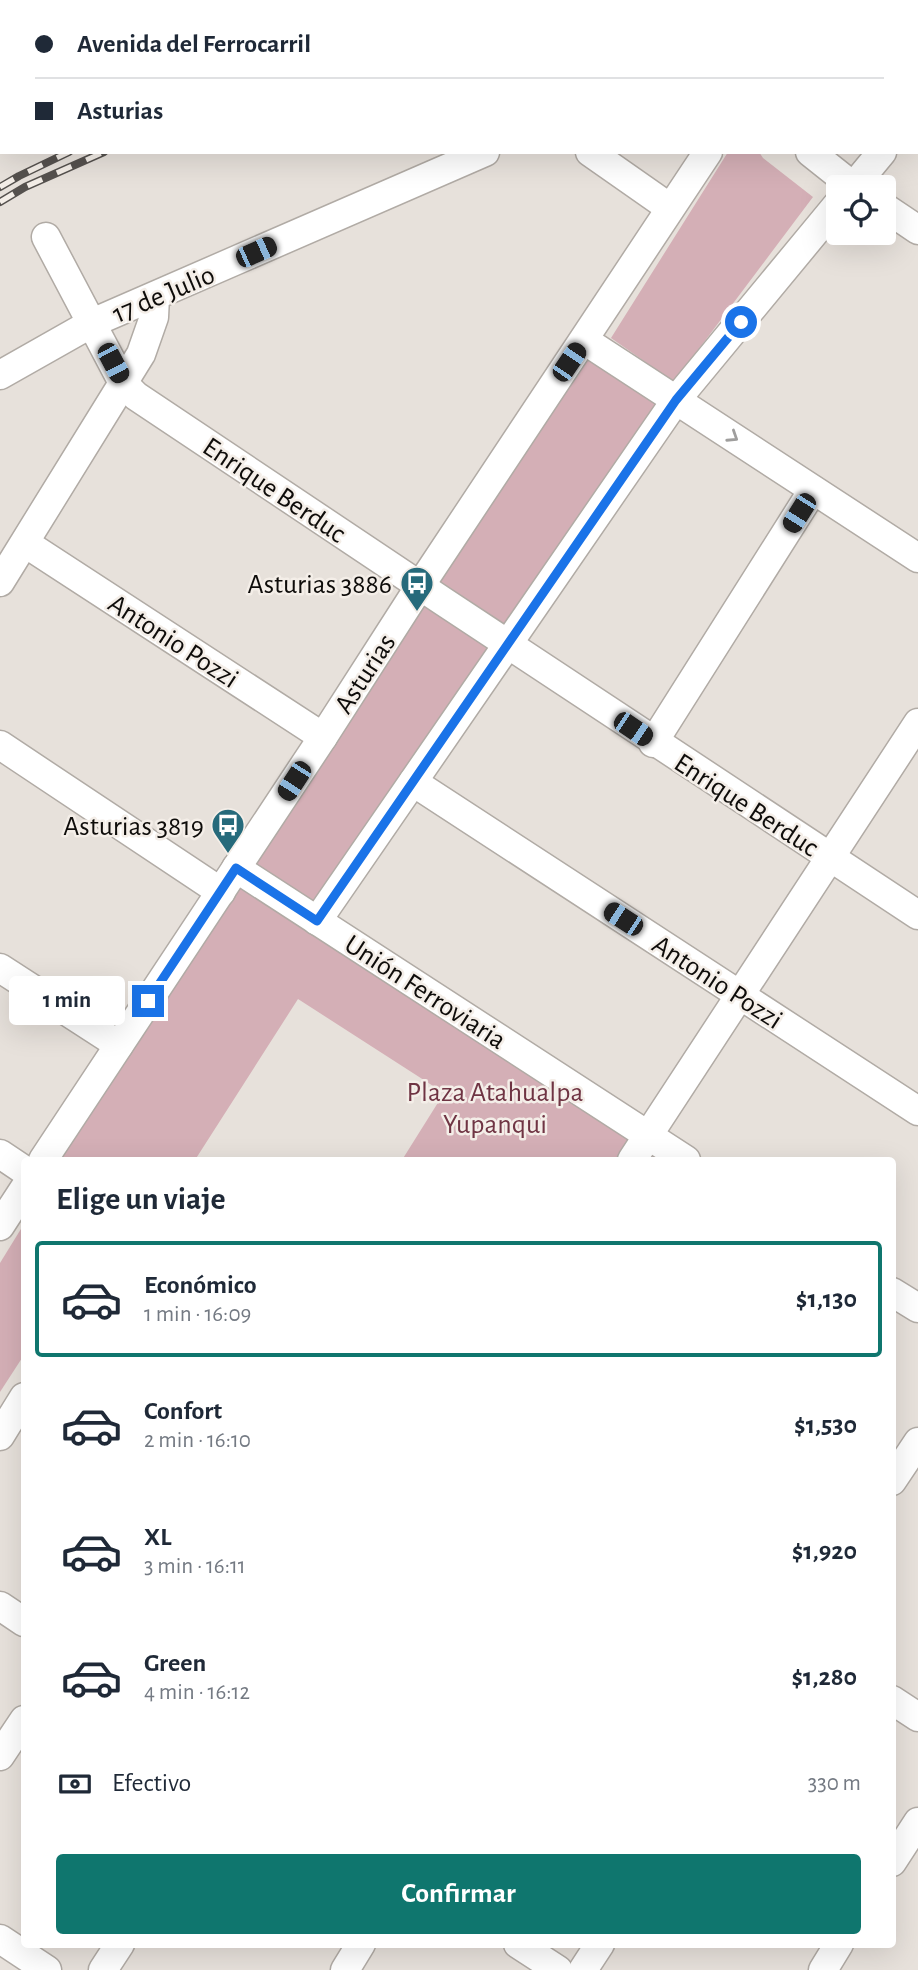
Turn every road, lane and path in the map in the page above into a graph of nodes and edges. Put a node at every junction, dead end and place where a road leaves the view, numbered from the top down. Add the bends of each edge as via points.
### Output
1 (480, 154) edge
2 (593, 154) edge
3 (707, 154) edge
4 (812, 154) edge
5 (881, 154) edge
6 (838, 175) edge
7 (863, 175) edge
8 (670, 208) junction
9 (896, 215) edge
10 (826, 219) edge
11 (918, 230) edge
12 (46, 237) dead end
13 (155, 297) junction
14 (92, 323) junction
15 (584, 340) junction
16 (0, 376) edge
17 (123, 383) junction
18 (676, 400) junction
19 (813, 490) junction
20 (25, 542) junction
21 (918, 558) edge
22 (0, 582) edge
23 (420, 586) junction
24 (508, 643) junction
25 (918, 723) edge
26 (323, 737) junction
27 (653, 743) junction
28 (0, 745) edge
29 (413, 782) junction
30 (830, 858) junction
31 (236, 868) junction
32 (221, 892) junction
33 (918, 915) edge
34 (317, 921) junction
35 (0, 968) edge
36 (740, 995) junction
37 (120, 1045) junction
38 (918, 1111) edge
39 (648, 1136) junction
40 (0, 1154) edge
41 (45, 1157) edge
42 (634, 1157) edge
43 (682, 1157) edge
44 (21, 1168) edge
45 (21, 1194) edge
46 (0, 1226) edge
47 (896, 1294) edge
48 (918, 1308) edge
49 (21, 1402) edge
50 (0, 1436) edge
51 (918, 1442) edge
52 (896, 1476) edge
53 (0, 1606) edge
54 (21, 1620) edge
55 (896, 1703) edge
56 (918, 1717) edge
57 (21, 1724) edge
58 (0, 1756) edge
59 (918, 1822) edge
60 (896, 1856) edge
61 (0, 1940) edge
62 (117, 1948) edge
63 (359, 1948) edge
64 (524, 1948) edge
65 (597, 1948) edge
66 (836, 1948) edge
67 (47, 1970) edge
68 (103, 1970) edge
69 (345, 1970) edge
70 (558, 1970) edge
71 (583, 1970) edge
72 (822, 1970) edge

1 - 13 street, 17 de Julio
2 - 8 street
3 - 8 street, Asturias
4 - 6 street
5 - 7 street
8 - 15 street, Asturias
9 - 11 street
10 - 18 street
12 - 14 street, Enrique Berduc
13 - 14 street, 17 de Julio
13 - 17 street via 154,317 141,354
14 - 16 street, 17 de Julio
14 - 17 street, Enrique Berduc
15 - 18 street
15 - 23 street, Asturias
17 - 20 street
17 - 23 street, Enrique Berduc
18 -> 19 street
18 - 24 street
19 - 21 street
19 - 27 street
20 - 22 street
20 - 26 street, Antonio Pozzi
23 - 24 street, Enrique Berduc
23 - 26 street, Asturias
24 - 27 street, Enrique Berduc
24 - 29 street
25 - 30 street
26 - 31 street, Asturias
27 - 30 street, Enrique Berduc
28 - 32 street
29 - 34 street
29 - 36 street, Antonio Pozzi
30 - 33 street, Enrique Berduc
30 - 36 street
31 - 32 street, Asturias
31 - 34 street, Unión Ferroviaria
32 - 37 street, Asturias
34 - 39 street, Unión Ferroviaria
35 - 37 street
36 - 38 street, Antonio Pozzi
36 - 39 street
37 - 41 street, Asturias
39 - 42 street
39 - 43 street, Unión Ferroviaria
40 - 44 street
45 - 46 street
47 - 48 street
49 - 50 street
51 - 52 street
53 - 54 street
55 - 56 street
57 - 58 street
59 - 60 street
61 - 67 street
62 - 68 street
63 - 69 street
64 - 70 street
65 - 71 street
66 - 72 street

